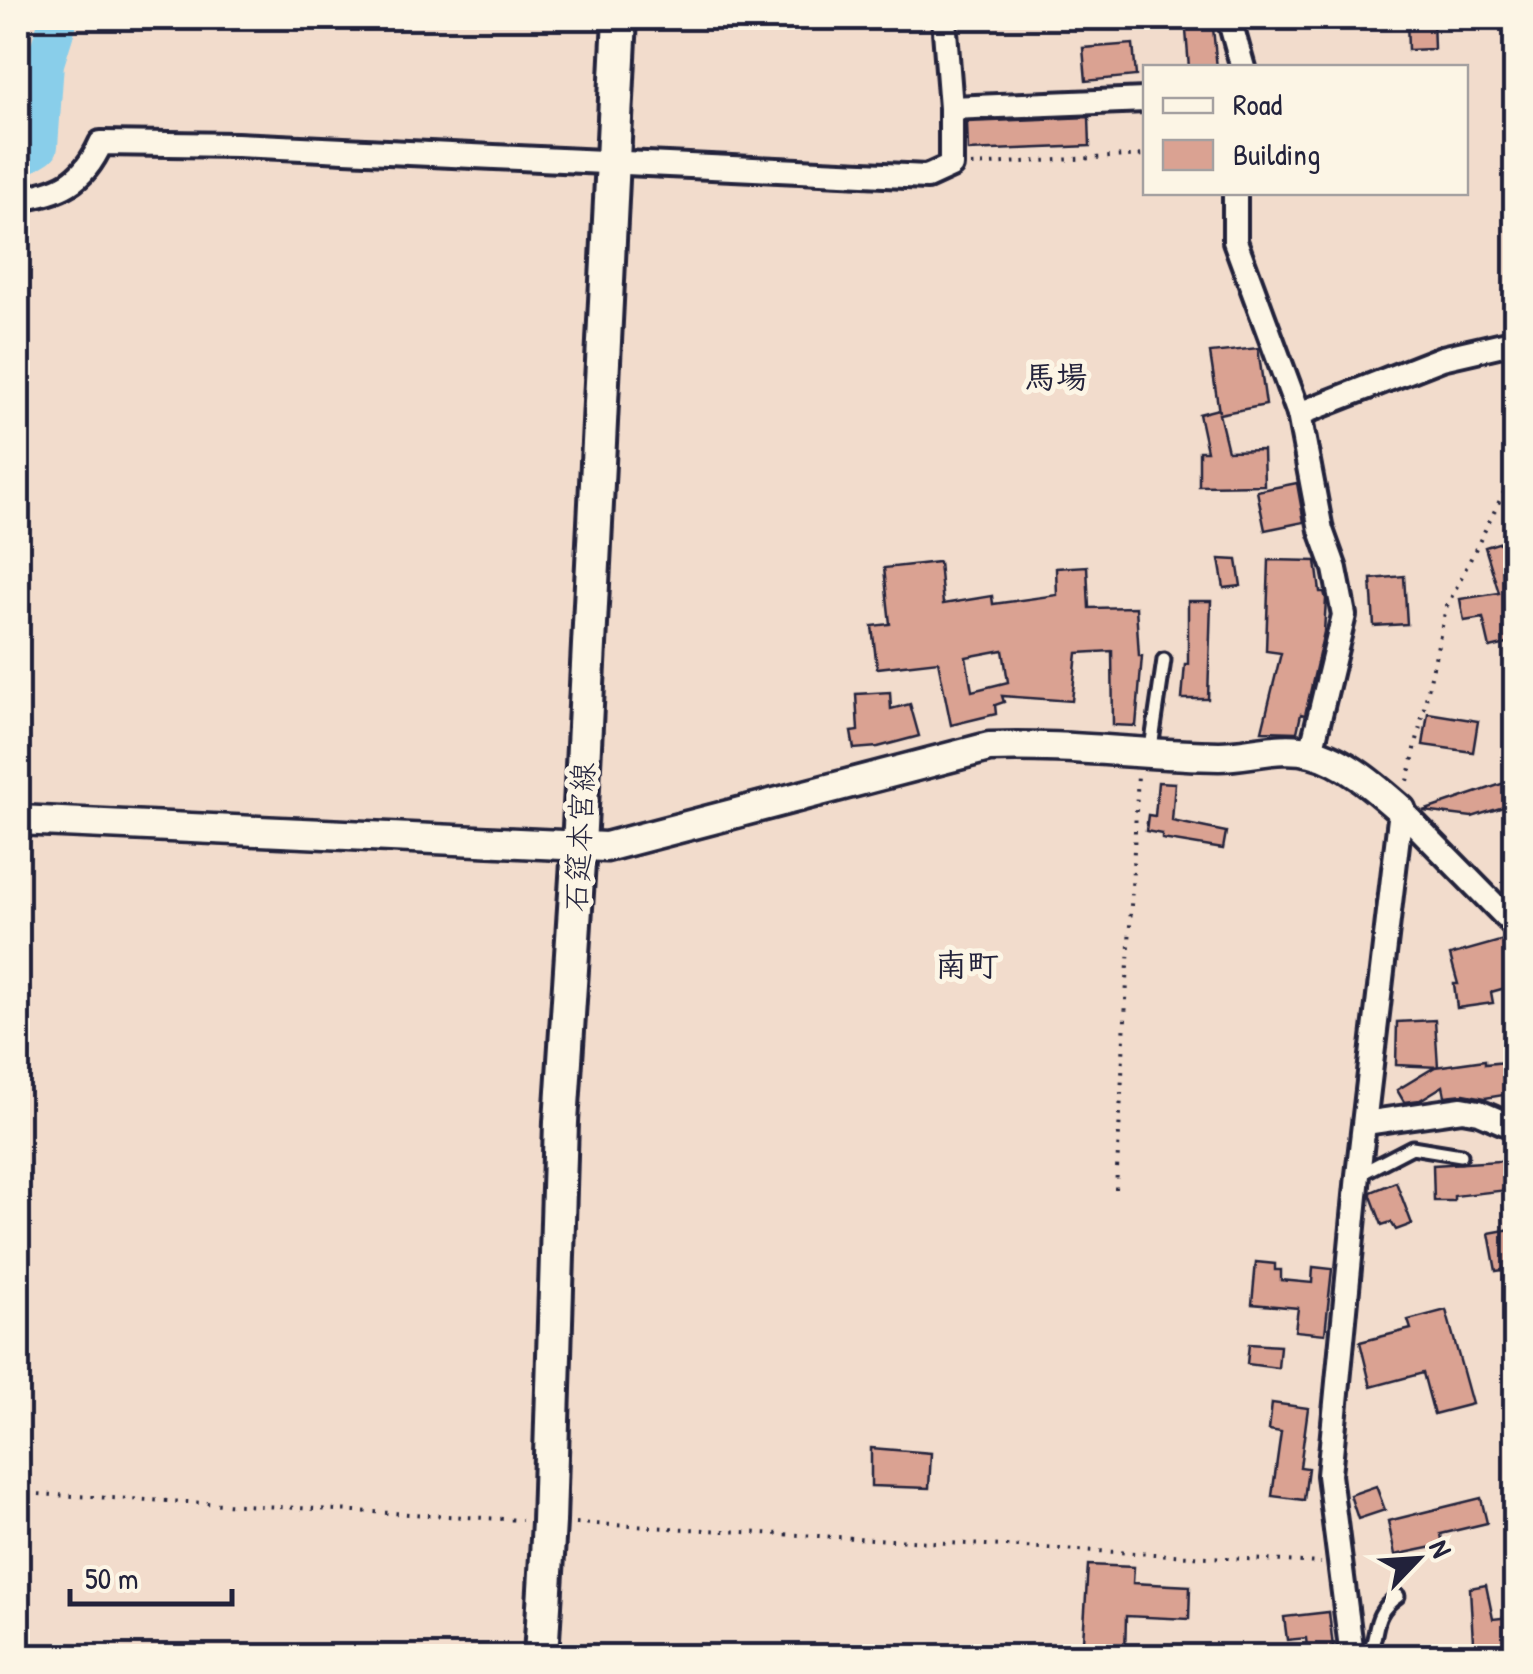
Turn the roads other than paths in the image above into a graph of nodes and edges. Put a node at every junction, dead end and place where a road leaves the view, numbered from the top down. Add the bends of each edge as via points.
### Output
1 (620, 18) edge
2 (944, 18) edge
3 (1228, 18) edge
4 (1242, 65) edge
5 (1143, 100) edge
6 (952, 108) junction
7 (615, 163) junction
8 (1235, 195) edge
9 (18, 200) edge
10 (1516, 340) edge
11 (1299, 414) junction
12 (1164, 660) dead end
13 (1311, 752) junction
14 (1145, 755) junction
15 (1401, 810) junction
16 (18, 820) edge
17 (579, 847) junction
18 (1516, 926) edge
19 (1365, 1123) junction
20 (1516, 1128) edge
21 (1462, 1155) dead end
22 (1358, 1175) junction
23 (1398, 1596) dead end
24 (541, 1656) edge
25 (1352, 1656) edge
26 (1364, 1656) edge

1 - 7 main road, 石筵本宮線
2 - 6 street
3 - 4 street
5 - 6 street
6 - 7 street via 951,166 927,177
7 - 9 street via 102,142 92,163 66,188
7 - 17 main road, 石筵本宮線
8 - 11 street via 1235,242
10 - 11 street via 1442,358
11 - 13 street via 1344,615
12 - 14 lane
13 - 14 street
13 - 15 street
14 - 17 street via 988,746 606,848
15 - 18 street
15 - 19 street
16 - 17 street
17 - 24 main road, 石筵本宮線 via 561,1122
19 - 20 street via 1462,1110
19 - 22 street
21 - 22 lane via 1412,1147
22 - 25 street via 1329,1475
23 - 26 lane via 1381,1610

